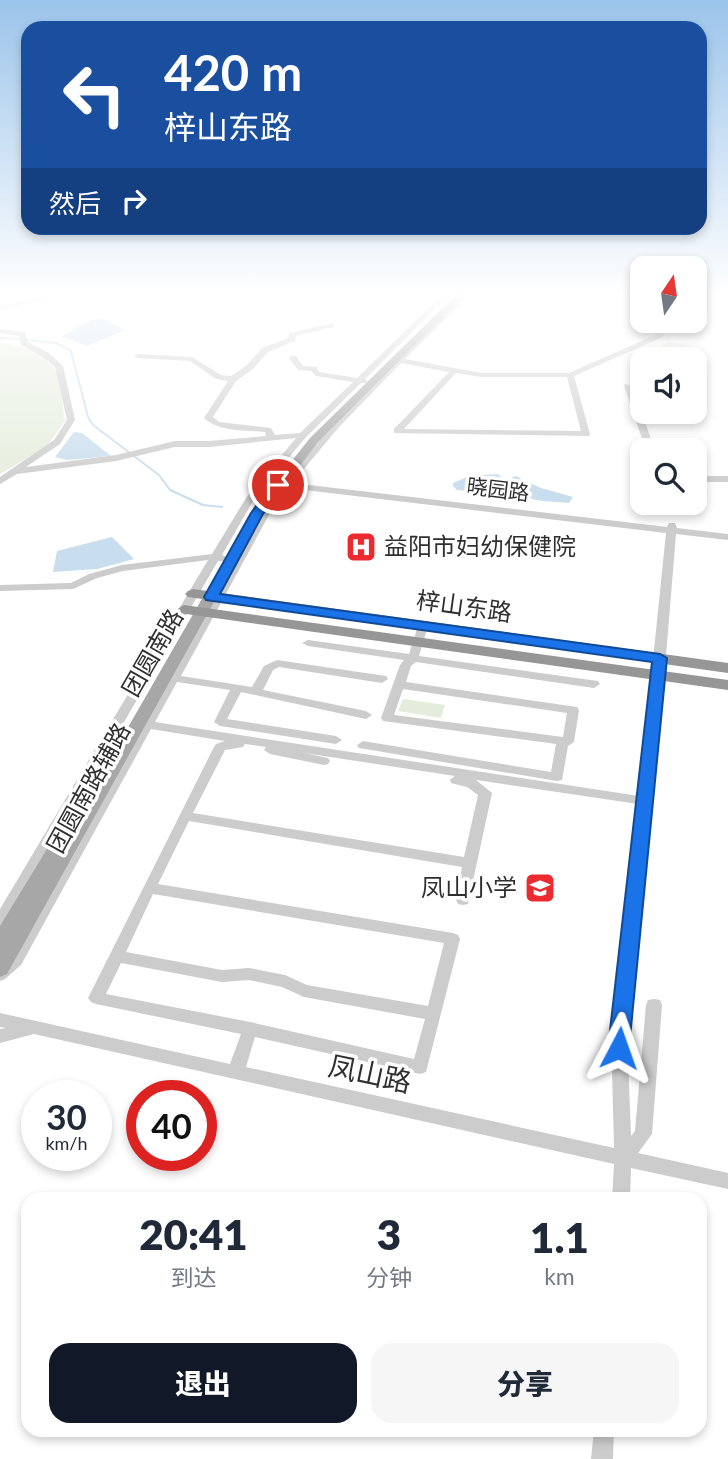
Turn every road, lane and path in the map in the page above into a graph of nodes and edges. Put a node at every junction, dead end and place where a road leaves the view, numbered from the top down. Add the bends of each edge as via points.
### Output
1 (51, 360) edge
2 (194, 360) edge
3 (256, 360) edge
4 (295, 360) edge
5 (383, 360) edge
6 (385, 360) edge
7 (398, 360) joint
8 (605, 360) edge
9 (455, 370) junction
10 (570, 376) junction
11 (233, 379) junction
12 (363, 381) junction
13 (628, 386) dead end
14 (307, 435) junction
15 (271, 437) junction
16 (647, 438) edge
17 (17, 471) junction
18 (707, 479) edge
19 (728, 479) edge
20 (0, 481) edge
21 (276, 481) junction
22 (671, 528) junction
23 (728, 534) edge
24 (219, 558) junction
25 (0, 588) edge
26 (202, 604) junction
27 (423, 626) junction
28 (308, 643) dead end
29 (415, 650) junction
30 (660, 658) junction
31 (728, 668) edge
32 (659, 676) junction
33 (170, 677) junction
34 (382, 679) dead end
35 (594, 684) dead end
36 (399, 685) junction
37 (728, 685) edge
38 (237, 688) junction
39 (256, 692) junction
40 (366, 715) dead end
41 (144, 724) junction
42 (336, 740) dead end
43 (563, 741) junction
44 (363, 745) dead end
45 (645, 801) junction
46 (185, 816) junction
47 (470, 863) junction
48 (149, 888) junction
49 (463, 900) dead end
50 (0, 922) edge
51 (0, 942) edge
52 (116, 956) junction
53 (0, 969) edge
54 (0, 975) edge
55 (654, 1005) dead end
56 (434, 1014) junction
57 (0, 1020) edge
58 (34, 1028) junction
59 (250, 1029) junction
60 (0, 1036) edge
61 (236, 1072) junction
62 (624, 1157) junction
63 (728, 1181) edge
64 (622, 1192) edge
65 (604, 1437) edge
66 (602, 1459) edge

1 - 17 street via 59,366 71,420 57,442
2 - 11 street via 219,377
3 - 11 street
4 - 12 street via 316,374
5 - 12 street
6 - 12 main road, 团圆南路
7 - 9 street
7 - 21 main road, 团圆南路
8 - 10 street
9 - 10 street via 481,375
9 - 10 street via 397,431 586,434
11 - 15 street via 208,418 217,424 268,430
12 - 14 main road, 团圆南路
13 - 16 street
14 - 15 street
14 - 21 main road, 团圆南路
15 - 17 street via 175,444
17 - 20 street
18 - 19 street
21 - 22 street, 晓园路
21 - 24 main road, 团圆南路
21 - 26 main road, 团圆南路 via 259,517
22 - 23 street, 晓园路
22 - 30 street
24 - 25 street via 122,568 73,586
24 - 26 main road, 团圆南路
26 - 27 highway, 梓山东路
26 - 29 highway, 梓山东路
26 - 33 main road, 团圆南路
26 - 50 street, 团圆南路辅路
26 - 51 main road, 团圆南路
27 - 29 street
27 - 30 highway, 梓山东路
28 - 29 street
29 - 32 highway, 梓山东路
29 - 35 street
29 - 36 street
30 - 31 highway, 梓山东路
30 - 32 street
32 - 37 highway, 梓山东路
32 - 45 street
33 - 38 street
33 - 41 main road, 团圆南路
34 - 39 street via 277,663 268,668
36 - 43 street via 387,718
36 - 43 street via 573,710 568,742
38 - 39 street
38 - 42 street via 220,722
39 - 40 street
41 - 45 street
41 - 53 main road, 团圆南路
41 - 54 street, 团圆南路辅路 via 16,961
43 - 44 street via 557,777
45 - 62 street via 619,1030
46 - 47 street
46 - 47 street via 220,747 231,743 281,751 471,783 485,793
46 - 48 street
47 - 49 street
48 - 52 street
48 - 56 street via 453,939
52 - 56 street via 222,976 273,978 304,991
52 - 59 street via 96,998
55 - 62 street via 643,1134
56 - 59 street via 420,1067
57 - 58 street, 凤山路
58 - 60 street
58 - 61 street, 凤山路
59 - 61 street
61 - 62 street, 凤山路
62 - 63 street, 凤山路
62 - 64 street
65 - 66 street

